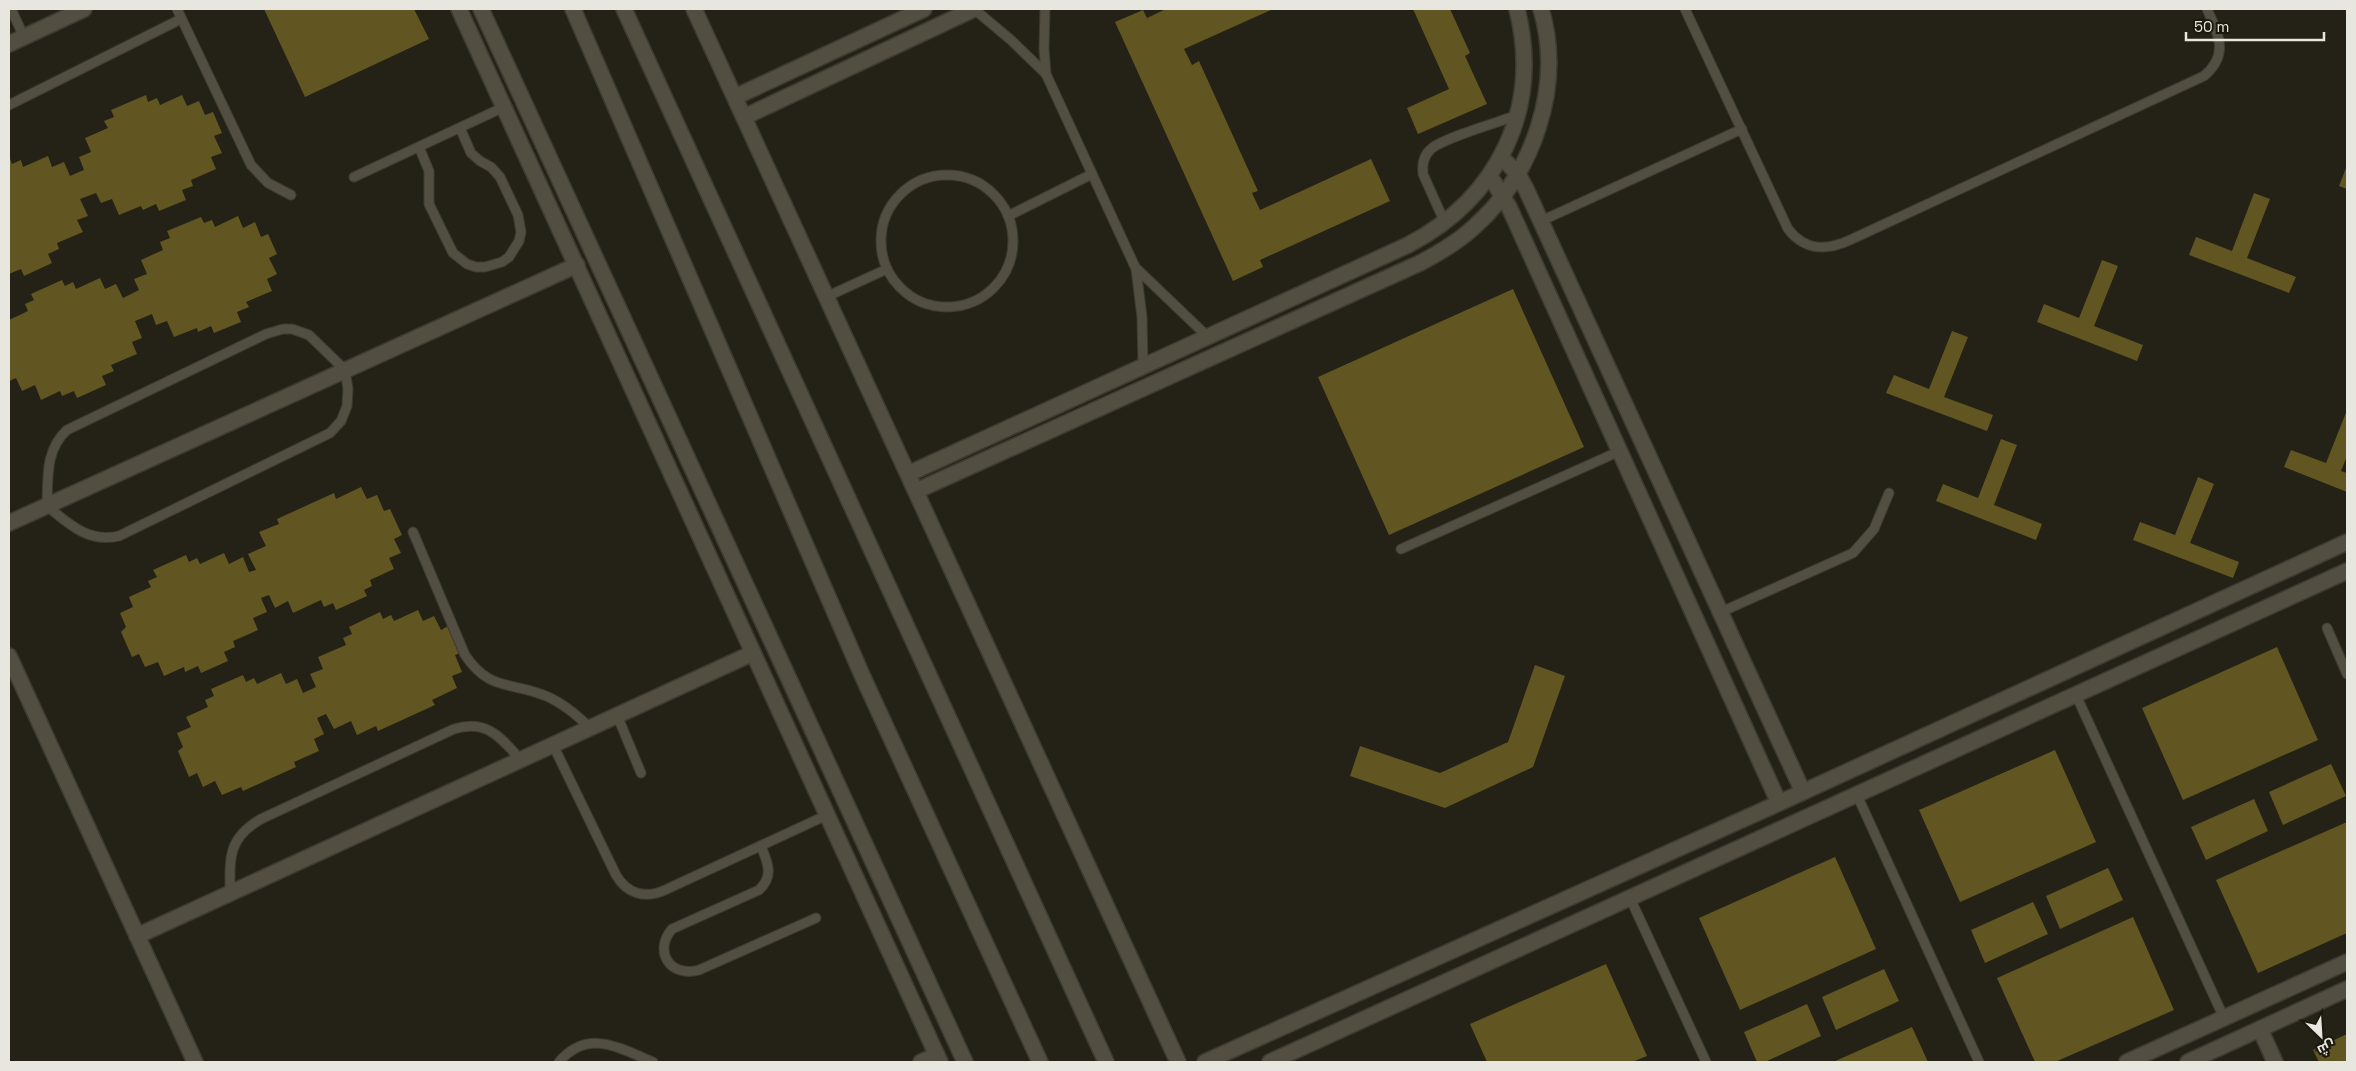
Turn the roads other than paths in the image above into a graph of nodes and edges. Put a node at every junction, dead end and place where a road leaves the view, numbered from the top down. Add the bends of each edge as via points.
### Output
1 (11, 9) edge
2 (84, 9) edge
3 (177, 9) edge
4 (459, 9) edge
5 (480, 9) edge
6 (573, 9) edge
7 (624, 9) edge
8 (694, 9) edge
9 (924, 9) edge
10 (974, 9) edge
11 (1044, 9) edge
12 (1517, 9) edge
13 (1541, 9) edge
14 (1685, 9) edge
15 (2206, 9) edge
16 (181, 20) junction
17 (24, 37) junction
18 (9, 44) edge
19 (1046, 74) junction
20 (735, 96) junction
21 (9, 105) edge
22 (504, 107) junction
23 (1518, 115) junction
24 (744, 117) junction
25 (460, 128) junction
26 (1742, 129) junction
27 (419, 147) junction
28 (1501, 157) junction
29 (1092, 174) junction
30 (1518, 174) junction
31 (1490, 176) junction
32 (354, 177) dead end
33 (291, 195) dead end
34 (1503, 196) junction
35 (1008, 216) junction
36 (1541, 221) junction
37 (1445, 223) junction
38 (577, 265) junction
39 (887, 269) junction
40 (1136, 269) junction
41 (826, 297) junction
42 (1208, 336) junction
43 (1143, 366) junction
44 (345, 370) junction
45 (1620, 451) junction
46 (908, 474) junction
47 (916, 492) junction
48 (1889, 493) dead end
49 (47, 506) junction
50 (9, 523) edge
51 (413, 532) dead end
52 (2347, 542) edge
53 (1401, 549) dead end
54 (2347, 571) edge
55 (1721, 612) junction
56 (2326, 628) dead end
57 (753, 653) junction
58 (9, 656) edge
59 (2347, 674) edge
60 (2076, 695) junction
61 (617, 715) junction
62 (590, 728) junction
63 (1780, 743) junction
64 (553, 745) junction
65 (1756, 754) junction
66 (521, 760) junction
67 (641, 773) dead end
68 (1803, 792) junction
69 (1857, 794) junction
70 (1779, 803) junction
71 (828, 815) junction
72 (761, 846) junction
73 (230, 894) junction
74 (1630, 898) junction
75 (816, 918) dead end
76 (137, 936) junction
77 (2347, 962) edge
78 (2347, 989) edge
79 (2224, 1018) junction
80 (2260, 1029) junction
81 (939, 1059) edge
82 (195, 1062) edge
83 (559, 1062) edge
84 (652, 1062) edge
85 (921, 1062) edge
86 (965, 1062) edge
87 (1040, 1062) edge
88 (1106, 1062) edge
89 (1178, 1062) edge
90 (1205, 1062) edge
91 (1270, 1062) edge
92 (1706, 1062) edge
93 (1979, 1062) edge
94 (2127, 1062) edge
95 (2188, 1062) edge
96 (2275, 1062) edge

1 - 17 lane
2 - 17 street
3 - 16 lane
4 - 22 street
5 - 86 street
6 - 87 street via 862,675
7 - 88 street
8 - 20 street
9 - 20 street
10 - 19 lane
10 - 24 street
11 - 19 lane
12 - 23 street via 1525,70
13 - 30 street via 1546,36 1547,84 1537,131
14 - 26 lane
15 - 26 lane via 2220,45 2216,62 2204,76 1834,247 1808,246 1788,229
16 - 21 lane
16 - 33 lane via 251,164 268,183
17 - 18 street
19 - 29 lane
20 - 24 street
22 - 25 lane
22 - 38 street
23 - 28 street
23 - 37 lane via 1440,143 1426,155 1423,174
24 - 41 street
25 - 27 lane
25 - 27 lane via 471,153 500,177 518,214 519,241 502,262 476,267 453,253 429,204 429,171
26 - 36 lane
27 - 32 lane
28 - 30 street
28 - 31 street
29 - 35 lane
29 - 40 lane
30 - 34 street
30 - 36 street
31 - 34 street
31 - 37 street
34 - 45 street
34 - 47 street via 1468,232 1420,263
35 - 39 lane via 1013,243 1006,269 990,290 967,304 940,306 914,298 898,286
35 - 39 lane via 994,194 972,180 946,174 920,180 899,195 884,217 880,244
36 - 55 street
37 - 42 street via 1408,245
38 - 44 street
38 - 57 street
39 - 41 lane
40 - 42 lane
40 - 43 lane via 1142,317
41 - 46 street
42 - 43 street
43 - 46 street
44 - 49 street
44 - 49 lane via 347,406 341,421 330,433 128,532 110,538 91,536
44 - 49 lane via 301,331 283,329 266,334 67,430 56,442 50,456
45 - 53 lane
45 - 65 street
46 - 47 street
47 - 89 street
48 - 55 lane via 1874,529 1853,553
49 - 50 street
51 - 62 lane via 466,655 475,668 498,684 558,702
52 - 68 street
54 - 60 street
55 - 63 street
56 - 59 lane
57 - 61 street
57 - 71 street
58 - 76 street
60 - 69 street
60 - 79 lane
61 - 62 street
61 - 67 lane
62 - 64 street
63 - 65 street
63 - 68 street
64 - 66 street
64 - 72 lane via 616,875 633,892 658,894
65 - 70 street
66 - 73 street
66 - 73 lane via 501,738 487,729 470,726 454,729 246,828 232,850
68 - 70 street
69 - 74 street
69 - 93 lane
70 - 90 street
71 - 72 lane
71 - 81 street
72 - 75 lane via 769,868 764,886 672,928 664,942 668,962 685,972 699,970
73 - 76 street
74 - 91 street
74 - 92 lane
76 - 82 street
77 - 79 street
78 - 80 street
79 - 94 street
80 - 95 street
80 - 96 street
81 - 85 street
83 - 84 lane via 576,1048 597,1043 618,1047

